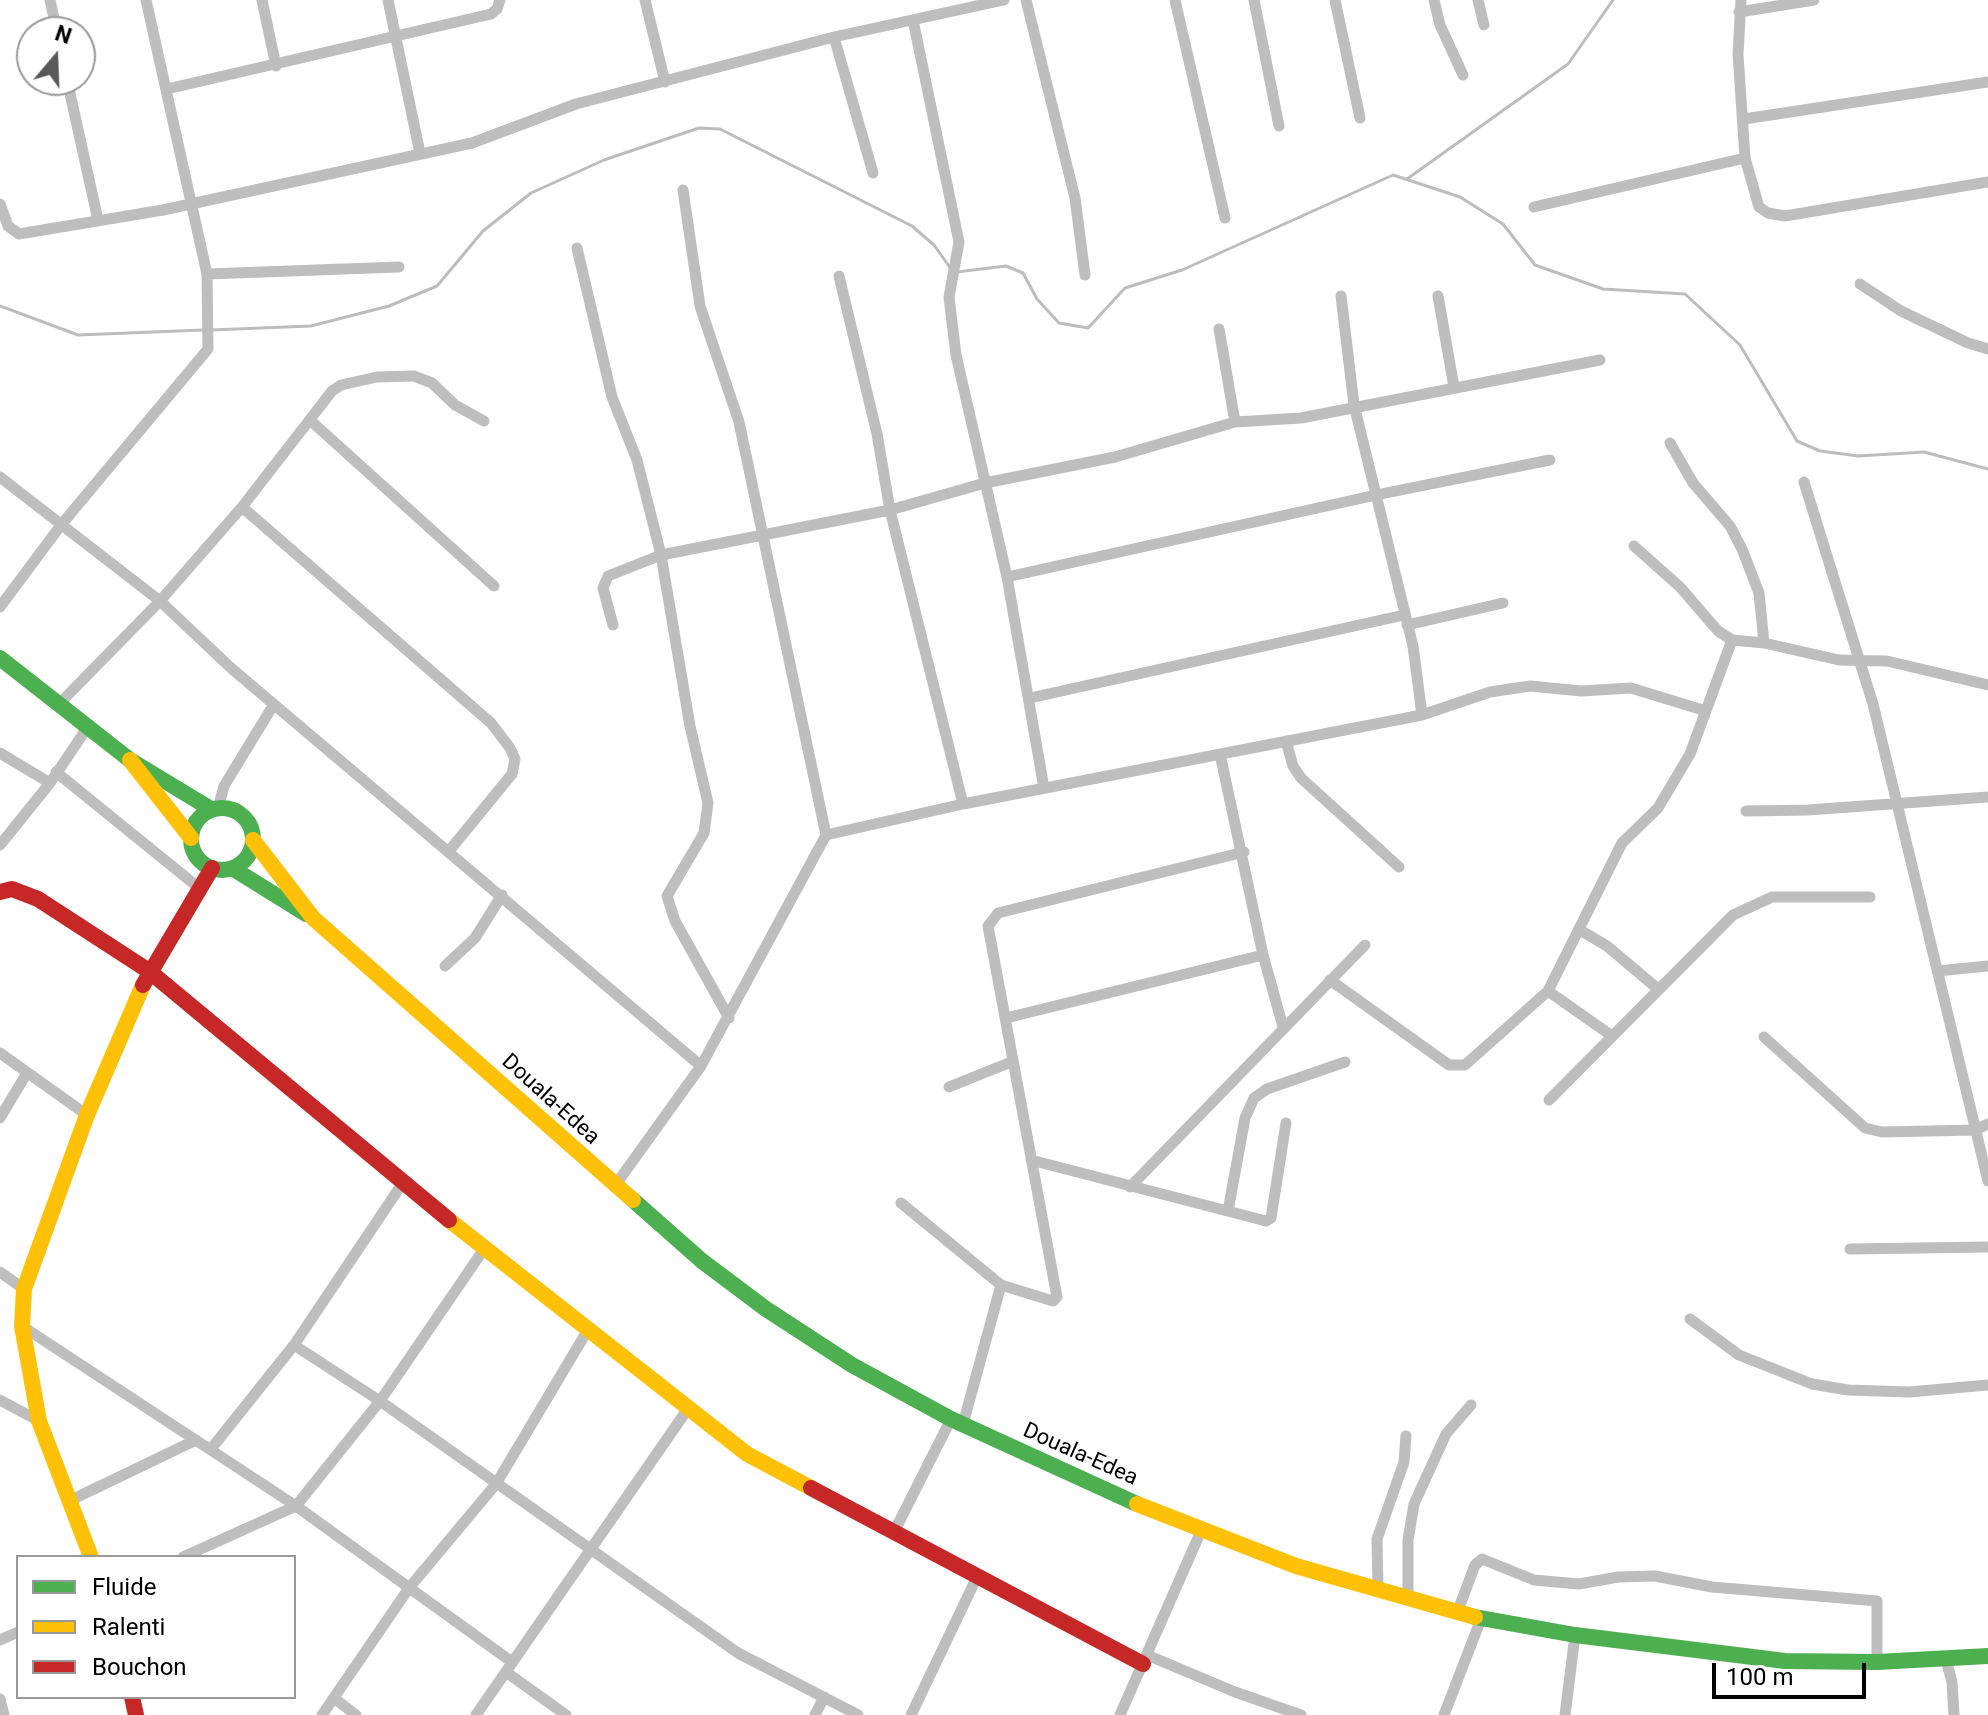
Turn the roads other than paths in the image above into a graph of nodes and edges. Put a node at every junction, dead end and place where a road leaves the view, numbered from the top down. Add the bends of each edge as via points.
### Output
1 (146, 0) edge
2 (262, 0) edge
3 (388, 0) edge
4 (500, 0) edge
5 (645, 0) edge
6 (1004, 0) edge
7 (1026, 0) edge
8 (1175, 0) edge
9 (1254, 0) edge
10 (1335, 0) edge
11 (1434, 0) edge
12 (1478, 0) edge
13 (1814, 0) edge
14 (1740, 6) edge
15 (913, 20) junction
16 (1484, 25) dead end
17 (834, 37) junction
18 (396, 38) junction
19 (276, 66) junction
20 (1463, 75) dead end
21 (665, 82) junction
22 (1988, 82) edge
23 (167, 89) junction
24 (71, 96) edge
25 (1360, 118) dead end
26 (1744, 119) junction
27 (1279, 126) dead end
28 (420, 153) junction
29 (1745, 158) junction
30 (873, 173) dead end
31 (1988, 182) edge
32 (683, 190) dead end
33 (192, 203) junction
34 (0, 204) edge
35 (1534, 207) dead end
36 (1225, 218) dead end
37 (98, 220) junction
38 (577, 248) dead end
39 (399, 267) dead end
40 (207, 274) junction
41 (1085, 275) dead end
42 (839, 276) dead end
43 (1860, 284) dead end
44 (1341, 296) dead end
45 (1438, 296) dead end
46 (1219, 329) dead end
47 (1988, 349) edge
48 (1600, 360) dead end
49 (1454, 387) junction
50 (1354, 405) junction
51 (311, 421) junction
52 (484, 421) dead end
53 (1235, 422) junction
54 (1670, 443) dead end
55 (1550, 460) dead end
56 (0, 477) edge
57 (1804, 482) dead end
58 (985, 483) junction
59 (1376, 495) junction
60 (242, 507) junction
61 (890, 510) junction
62 (61, 525) junction
63 (761, 538) junction
64 (1634, 546) dead end
65 (661, 555) junction
66 (1007, 577) junction
67 (494, 586) dead end
68 (160, 601) junction
69 (1503, 603) dead end
70 (0, 607) edge
71 (1406, 620) junction
72 (613, 625) dead end
73 (1732, 640) junction
74 (1764, 643) junction
75 (0, 658) edge
76 (1861, 659) junction
77 (1988, 685) edge
78 (1030, 698) junction
79 (59, 704) junction
80 (274, 704) junction
81 (1706, 711) junction
82 (1422, 715) junction
83 (87, 728) junction
84 (1286, 741) junction
85 (0, 753) edge
86 (1220, 754) junction
87 (130, 760) junction
88 (56, 772) junction
89 (50, 783) junction
90 (1044, 788) junction
91 (1988, 797) edge
92 (1897, 801) junction
93 (963, 804) junction
94 (214, 809) junction
95 (1746, 811) dead end
96 (826, 835) junction
97 (191, 838) junction
98 (253, 840) junction
99 (0, 845) edge
100 (449, 851) junction
101 (1244, 852) junction
102 (1399, 867) dead end
103 (212, 868) junction
104 (232, 868) junction
105 (199, 888) junction
106 (0, 892) edge
107 (502, 895) junction
108 (1870, 897) dead end
109 (313, 918) junction
110 (1580, 930) junction
111 (1365, 945) dead end
112 (1263, 955) junction
113 (445, 966) dead end
114 (1988, 966) edge
115 (149, 971) junction
116 (1937, 971) junction
117 (1330, 980) junction
118 (1658, 989) junction
119 (1548, 991) junction
120 (729, 1018) junction
121 (1006, 1018) junction
122 (1283, 1027) junction
123 (1612, 1036) junction
124 (1764, 1037) dead end
125 (0, 1053) edge
126 (1011, 1062) junction
127 (1345, 1062) dead end
128 (701, 1066) junction
129 (27, 1073) junction
130 (949, 1087) dead end
131 (1549, 1100) dead end
132 (87, 1115) junction
133 (0, 1118) edge
134 (1286, 1123) dead end
135 (1988, 1124) edge
136 (1975, 1130) junction
137 (1031, 1160) junction
138 (404, 1181) junction
139 (1988, 1181) edge
140 (614, 1187) junction
141 (1130, 1187) junction
142 (901, 1203) dead end
143 (1228, 1211) junction
144 (1988, 1247) edge
145 (484, 1249) junction
146 (1850, 1249) dead end
147 (0, 1272) edge
148 (1001, 1285) junction
149 (24, 1289) junction
150 (1690, 1319) dead end
151 (22, 1326) junction
152 (589, 1328) junction
153 (294, 1345) junction
154 (1988, 1385) edge
155 (0, 1400) edge
156 (380, 1401) junction
157 (1471, 1405) dead end
158 (687, 1410) junction
159 (39, 1421) junction
160 (957, 1422) junction
161 (1406, 1436) dead end
162 (196, 1440) junction
163 (211, 1449) junction
164 (496, 1484) junction
165 (69, 1501) junction
166 (296, 1506) junction
167 (1201, 1531) junction
168 (893, 1534) junction
169 (590, 1550) junction
170 (90, 1555) edge
171 (187, 1555) edge
172 (977, 1577) junction
173 (409, 1588) junction
174 (1378, 1590) junction
175 (1408, 1599) junction
176 (1457, 1613) junction
177 (1481, 1619) junction
178 (1575, 1635) junction
179 (1988, 1656) edge
180 (1145, 1659) junction
181 (1946, 1660) junction
182 (1877, 1662) junction
183 (509, 1667) junction
184 (824, 1697) junction
185 (334, 1698) junction
186 (0, 1699) edge
187 (4, 1715) edge
188 (322, 1715) edge
189 (356, 1715) edge
190 (476, 1715) edge
191 (566, 1715) edge
192 (815, 1715) edge
193 (858, 1715) edge
194 (911, 1715) edge
195 (1120, 1715) edge
196 (1301, 1715) edge
197 (1444, 1715) edge
198 (1565, 1715) edge
199 (1954, 1715) edge

1 - 23 street
2 - 19 street
3 - 18 street
4 - 18 street via 491,14
5 - 21 street
6 - 15 street
7 - 41 street via 1075,198
8 - 36 street
9 - 27 street
10 - 25 street
11 - 20 street
12 - 16 street
13 - 14 street
14 - 26 street
15 - 17 street
15 - 58 street via 959,242 949,297 956,355
17 - 21 street
17 - 30 street
18 - 19 street
18 - 28 street
19 - 23 street
21 - 28 street via 576,104 472,143
22 - 26 street
23 - 33 street
24 - 37 street
26 - 29 street
28 - 33 street
29 - 31 street via 1759,207 1785,216
29 - 35 street
32 - 63 street via 700,306 739,422
33 - 37 street
33 - 40 street
34 - 37 street via 8,226 19,234
38 - 65 street via 612,397 637,460
39 - 40 street
40 - 62 street via 208,349
42 - 61 street
43 - 47 street via 1901,311
44 - 50 street
45 - 49 street
46 - 53 street
48 - 49 street
49 - 50 street
50 - 53 street via 1301,418
50 - 59 street
51 - 52 street via 341,385 399,375 432,383 455,405
51 - 60 street
51 - 67 street
53 - 58 street via 1115,457
54 - 74 street via 1742,549 1759,593
55 - 59 street
56 - 62 street
57 - 76 street
58 - 61 street
58 - 66 street
59 - 66 street
59 - 71 street
60 - 68 street
60 - 100 street via 491,723 510,748 515,759 512,774
61 - 63 street
61 - 93 street
62 - 68 street
62 - 70 street
63 - 65 street
63 - 96 street
64 - 73 street
65 - 72 street via 608,576 603,588
65 - 120 street via 708,803 704,833 667,896 675,921
66 - 78 street
68 - 79 street
68 - 80 street
69 - 71 street
71 - 78 street
71 - 82 street
73 - 74 street
73 - 81 street
74 - 76 street via 1827,658
75 - 79 main road
76 - 77 street via 1912,665
76 - 92 street
78 - 90 street
79 - 83 main road
80 - 94 street
80 - 100 street
81 - 82 street via 1631,688 1581,691 1543,685 1490,692
81 - 110 street via 1690,754 1658,808 1622,843
82 - 84 street
83 - 87 main road
83 - 88 street
84 - 86 street
84 - 102 street via 1301,778
85 - 89 street
86 - 90 street
86 - 101 street
87 - 94 main road
87 - 97 main road
88 - 89 street
88 - 105 street
89 - 99 street
90 - 93 street
91 - 92 street
92 - 95 street
92 - 116 street
93 - 96 street
94 - 97 main road via 196,821
94 - 98 main road via 243,816
96 - 120 street
97 - 103 main road via 196,857
98 - 104 main road via 251,852
98 - 109 main road, Douala-Edea
100 - 107 street
101 - 112 street
101 - 121 street via 998,913 988,926
103 - 104 main road
103 - 105 main road
104 - 109 main road, Douala-Edea
105 - 115 main road
106 - 115 main road via 12,889 38,899
107 - 113 street via 475,938
107 - 128 street
108 - 118 street via 1772,897 1733,915
109 - 140 main road, Douala-Edea
110 - 118 street
110 - 119 street
111 - 117 street
112 - 121 street
112 - 122 street
114 - 116 street
115 - 132 main road
115 - 138 main road
116 - 136 street
117 - 119 street via 1453,1067 1465,1065
117 - 122 street
118 - 123 street
119 - 123 street
120 - 128 street
121 - 126 street
122 - 141 street
123 - 131 street
124 - 136 street via 1865,1128
125 - 129 street
126 - 130 street
126 - 137 street
127 - 143 street via 1254,1098 1245,1118
128 - 140 street
129 - 132 street
129 - 133 street
132 - 149 main road
134 - 143 street via 1271,1218
135 - 136 street
136 - 139 street
137 - 141 street
137 - 148 street via 1059,1294 1053,1301
138 - 145 main road
138 - 153 street
140 - 160 main road, Douala-Edea via 766,1309 852,1365
141 - 143 street
142 - 148 street
144 - 146 street
145 - 152 main road
145 - 156 street
147 - 149 street
148 - 160 street
149 - 151 main road
150 - 154 street via 1739,1355 1812,1384 1909,1392
151 - 159 main road
151 - 162 street
152 - 158 main road
152 - 164 street
153 - 156 street
153 - 163 street
155 - 159 street
156 - 164 street
156 - 166 street
157 - 175 street via 1446,1434 1414,1504
158 - 168 main road via 747,1454
158 - 169 street
159 - 165 main road
160 - 167 main road, Douala-Edea
160 - 168 street
161 - 174 street via 1404,1462 1377,1539
162 - 163 street
162 - 165 street
163 - 166 street
164 - 169 street
164 - 173 street
165 - 170 main road
166 - 171 street
166 - 173 street
167 - 174 main road, Douala-Edea
167 - 180 street
168 - 172 main road
169 - 183 street
169 - 184 street via 738,1653
172 - 180 main road
172 - 194 street
173 - 183 street
173 - 185 street
174 - 175 main road, Douala-Edea
175 - 176 main road, Douala-Edea
176 - 177 main road, Douala-Edea
176 - 182 street via 1482,1559 1534,1580 1579,1584 1655,1576 1712,1587 1877,1601
177 - 178 main road, Douala-Edea
177 - 197 street
178 - 182 main road, Douala-Edea via 1785,1661
178 - 198 street
179 - 181 main road, Douala-Edea
180 - 195 street
180 - 196 street
181 - 182 main road, Douala-Edea
181 - 199 street
183 - 190 street
183 - 191 street
184 - 192 street
184 - 193 street
185 - 188 street
185 - 189 street
186 - 187 street

